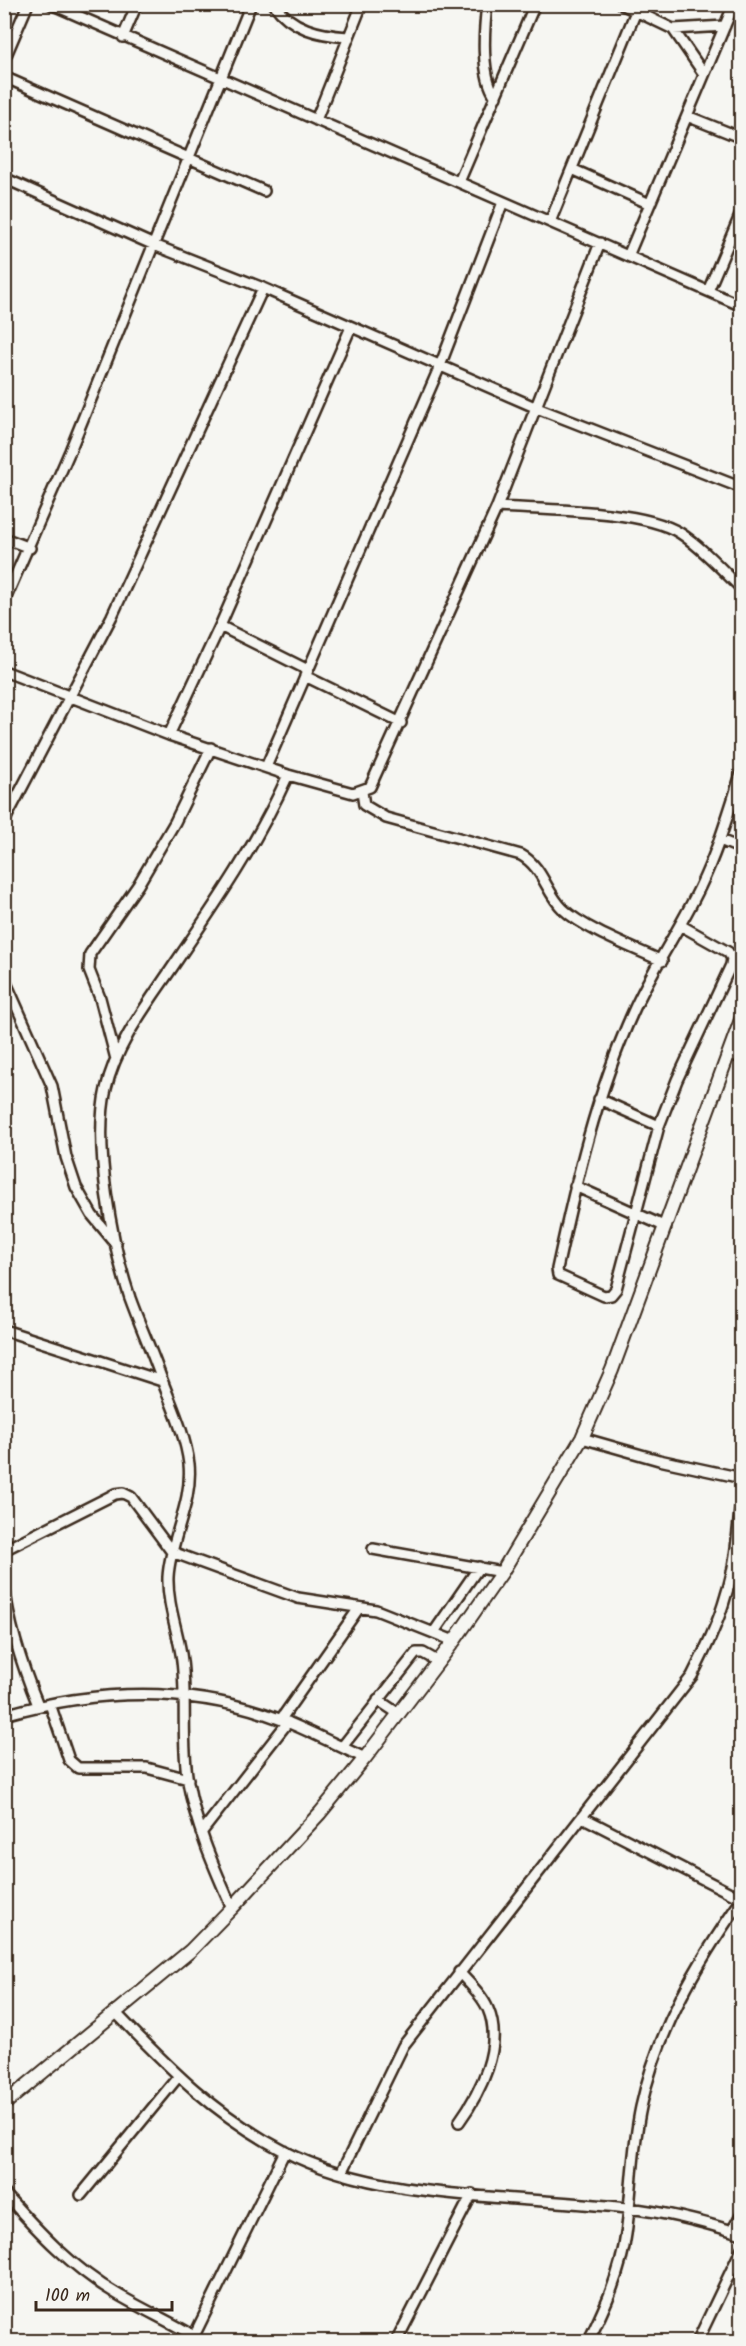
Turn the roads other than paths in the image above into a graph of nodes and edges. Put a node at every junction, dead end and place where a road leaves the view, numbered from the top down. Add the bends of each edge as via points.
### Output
1 (28, 4) edge
2 (51, 4) edge
3 (137, 4) edge
4 (251, 4) edge
5 (274, 4) edge
6 (362, 4) edge
7 (487, 4) edge
8 (535, 4) edge
9 (621, 4) edge
10 (734, 4) edge
11 (638, 8) edge
12 (725, 26) junction
13 (673, 29) junction
14 (123, 37) junction
15 (348, 37) junction
16 (4, 60) edge
17 (704, 74) junction
18 (4, 77) edge
19 (222, 80) junction
20 (496, 97) junction
21 (687, 116) junction
22 (316, 120) junction
23 (741, 138) edge
24 (190, 157) junction
25 (572, 169) junction
26 (4, 178) edge
27 (459, 182) junction
28 (264, 191) dead end
29 (503, 202) junction
30 (650, 204) junction
31 (741, 211) edge
32 (550, 222) junction
33 (600, 243) junction
34 (154, 245) junction
35 (628, 256) junction
36 (263, 288) junction
37 (708, 291) junction
38 (741, 306) edge
39 (351, 327) junction
40 (440, 366) junction
41 (537, 408) junction
42 (741, 488) edge
43 (497, 507) junction
44 (4, 538) edge
45 (30, 548) junction
46 (741, 589) edge
47 (4, 602) edge
48 (220, 626) junction
49 (4, 671) edge
50 (307, 673) junction
51 (70, 696) junction
52 (401, 723) junction
53 (169, 735) junction
54 (211, 748) junction
55 (266, 766) junction
56 (741, 771) edge
57 (288, 775) junction
58 (362, 792) junction
59 (4, 822) edge
60 (720, 840) junction
61 (741, 849) edge
62 (680, 925) junction
63 (662, 961) junction
64 (4, 978) edge
65 (741, 1017) edge
66 (735, 1056) edge
67 (116, 1059) junction
68 (599, 1099) junction
69 (659, 1126) junction
70 (575, 1186) junction
71 (637, 1213) junction
72 (666, 1227) junction
73 (118, 1246) junction
74 (4, 1330) edge
75 (162, 1381) junction
76 (582, 1438) junction
77 (741, 1478) edge
78 (741, 1490) edge
79 (373, 1549) dead end
80 (4, 1550) edge
81 (172, 1552) junction
82 (479, 1567) junction
83 (502, 1572) junction
84 (4, 1584) edge
85 (359, 1608) junction
86 (434, 1632) junction
87 (454, 1641) junction
88 (439, 1662) junction
89 (185, 1696) junction
90 (378, 1700) junction
91 (50, 1704) junction
92 (38, 1705) junction
93 (399, 1714) junction
94 (4, 1715) edge
95 (284, 1721) junction
96 (342, 1748) junction
97 (365, 1758) junction
98 (188, 1779) junction
99 (582, 1817) junction
100 (201, 1833) junction
101 (741, 1899) edge
102 (232, 1908) junction
103 (459, 1972) junction
104 (117, 2014) junction
105 (178, 2078) junction
106 (4, 2104) edge
107 (459, 2122) dead end
108 (285, 2151) junction
109 (341, 2173) junction
110 (4, 2193) edge
111 (472, 2194) junction
112 (81, 2195) dead end
113 (629, 2208) junction
114 (741, 2213) edge
115 (737, 2233) edge
116 (741, 2248) edge
117 (194, 2339) edge
118 (396, 2342) edge
119 (588, 2342) edge
120 (697, 2342) edge

1 - 16 street
2 - 14 street
3 - 14 street
4 - 19 street
5 - 15 street via 307,30
6 - 15 street
7 - 20 street via 485,48 490,85
8 - 20 street
9 - 11 street
10 - 12 street
11 - 13 street
11 - 25 street
12 - 13 street
12 - 17 street
13 - 17 street
14 - 19 street
15 - 22 street
17 - 21 street
18 - 24 street
19 - 22 street
19 - 24 street
20 - 27 street
21 - 23 street
21 - 30 street
22 - 27 street
24 - 28 street
24 - 34 street
25 - 30 street
25 - 32 street
26 - 34 street
27 - 29 street
29 - 32 street
29 - 40 street
30 - 35 street
31 - 37 street
32 - 33 street
33 - 35 street
33 - 41 street
34 - 36 street
34 - 45 street
35 - 37 street
36 - 39 street
36 - 51 street via 112,616
37 - 38 street
39 - 40 street
39 - 48 street
40 - 41 street
40 - 50 street
41 - 42 street
41 - 43 street
43 - 46 street via 634,517 661,524 697,545
43 - 52 street
44 - 45 street
45 - 47 street
48 - 50 street
48 - 53 street
49 - 51 street
50 - 52 street
50 - 55 street
51 - 53 street
51 - 59 street
52 - 58 street via 376,777
53 - 54 street
54 - 55 street
54 - 67 street via 175,822 138,885 90,954 89,970
55 - 57 street
56 - 60 street
57 - 58 street via 343,792
57 - 67 street via 230,884 154,994
58 - 63 street via 364,805 386,818 531,860 556,901 572,916
60 - 61 street
60 - 62 street
62 - 63 street
62 - 69 street via 732,958
63 - 68 street via 634,1009
64 - 73 street via 52,1086 76,1187 92,1215
65 - 66 street
66 - 72 street
67 - 73 street via 106,1086 101,1145
68 - 69 street
68 - 70 street
69 - 71 street
70 - 71 street
70 - 71 street via 557,1269 562,1279 604,1296 611,1295
71 - 72 street
72 - 76 street
73 - 75 street via 130,1298
74 - 75 street
75 - 81 street via 189,1465 188,1491
76 - 77 street
76 - 83 street
78 - 99 street via 727,1593 705,1650 692,1676
79 - 82 street
80 - 81 street via 123,1493 131,1497
81 - 85 street via 298,1598
81 - 89 street via 168,1581
82 - 83 street
82 - 86 street
83 - 87 street
84 - 92 street via 20,1659
85 - 86 street via 376,1610
85 - 95 street
86 - 87 street
87 - 88 street
88 - 90 street via 416,1653
88 - 93 street
89 - 91 street via 100,1695
89 - 95 street via 225,1702
89 - 98 street
90 - 93 street
90 - 96 street
91 - 92 street
91 - 98 street via 69,1760 78,1768 147,1768
92 - 94 street
93 - 97 street
95 - 96 street
95 - 100 street
96 - 97 street
97 - 102 street
98 - 100 street
99 - 101 street
99 - 103 street
100 - 102 street
101 - 113 street via 689,1978 665,2032 642,2104
102 - 104 street via 190,1951
103 - 107 street via 487,2006 492,2033 485,2075
103 - 109 street via 398,2055
104 - 105 street
104 - 106 street
105 - 108 street via 220,2111
105 - 112 street
108 - 109 street
108 - 117 street
109 - 111 street via 392,2185
110 - 117 street via 67,2259 116,2294
111 - 113 street
111 - 118 street
113 - 115 street via 682,2217
113 - 119 street via 616,2279
114 - 115 street
116 - 120 street

